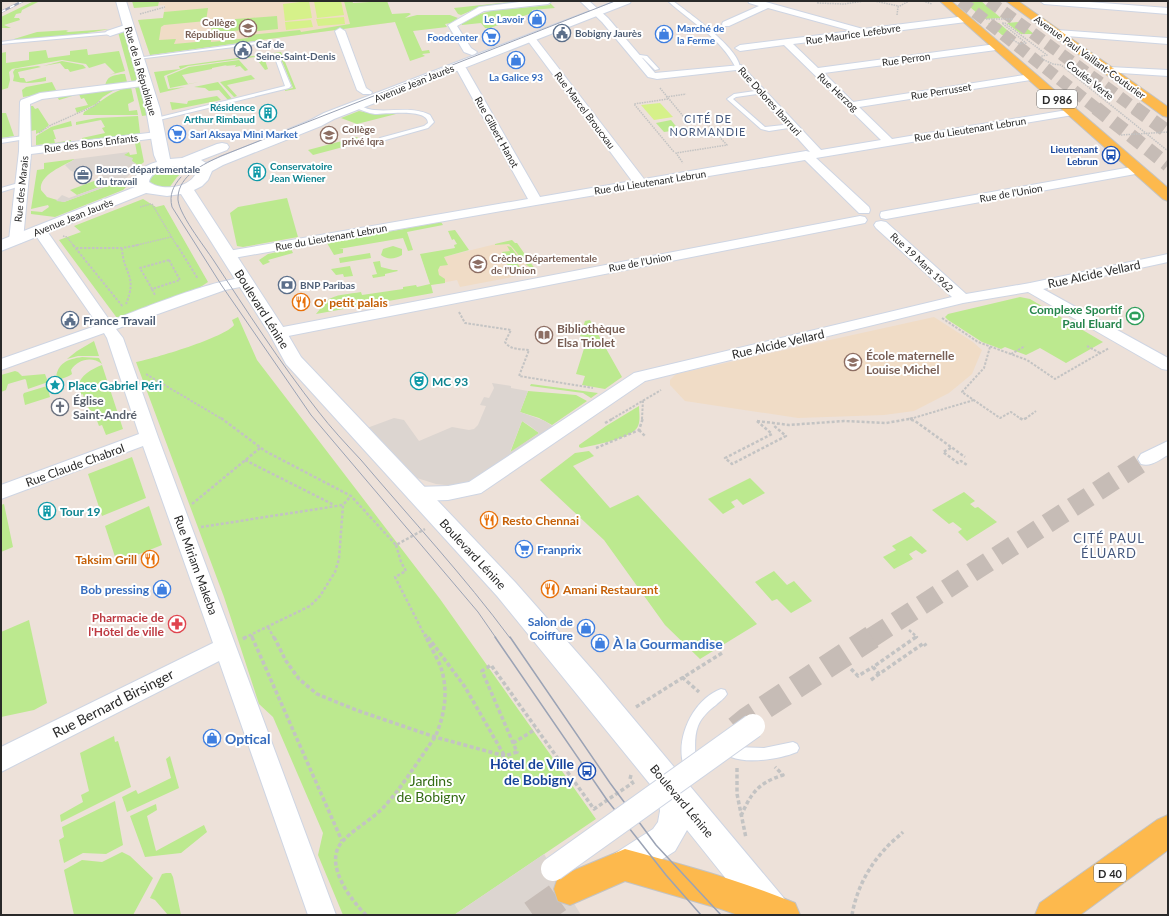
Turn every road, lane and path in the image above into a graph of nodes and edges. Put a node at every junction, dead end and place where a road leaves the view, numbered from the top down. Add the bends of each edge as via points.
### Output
1 (121, 1) edge
2 (548, 1) edge
3 (626, 1) edge
4 (670, 1) edge
5 (752, 1) edge
6 (818, 1) edge
7 (835, 1) edge
8 (864, 1) edge
9 (874, 1) edge
10 (909, 1) edge
11 (924, 1) edge
12 (1011, 1) edge
13 (1044, 1) edge
14 (940, 3) edge
15 (836, 4) junction
16 (592, 5) edge
17 (767, 5) junction
18 (899, 6) junction
19 (165, 7) dead end
20 (1168, 11) edge
21 (898, 18) dead end
22 (966, 19) junction
23 (726, 24) dead end
24 (121, 27) junction
25 (340, 31) dead end
26 (864, 32) junction
27 (1057, 33) junction
28 (82, 35) dead end
29 (530, 37) junction
30 (1168, 41) edge
31 (255, 42) dead end
32 (786, 42) junction
33 (1, 43) edge
34 (1020, 44) dead end
35 (996, 47) junction
36 (740, 48) dead end
37 (472, 52) junction
38 (276, 55) dead end
39 (138, 58) junction
40 (456, 66) junction
41 (738, 67) junction
42 (1108, 70) junction
43 (815, 71) junction
44 (655, 73) junction
45 (1168, 73) edge
46 (1031, 77) junction
47 (146, 83) junction
48 (121, 86) junction
49 (367, 92) junction
50 (762, 92) junction
51 (686, 94) dead end
52 (666, 97) junction
53 (668, 99) junction
54 (852, 105) junction
55 (356, 106) junction
56 (1073, 112) junction
57 (1168, 113) edge
58 (155, 119) junction
59 (793, 126) junction
60 (714, 131) junction
61 (157, 135) junction
62 (686, 135) dead end
63 (24, 138) junction
64 (382, 139) dead end
65 (1, 141) edge
66 (889, 142) junction
67 (25, 151) junction
68 (1168, 151) edge
69 (812, 155) junction
70 (185, 162) junction
71 (165, 164) junction
72 (205, 169) junction
73 (1137, 170) junction
74 (640, 183) junction
75 (22, 184) junction
76 (145, 188) junction
77 (185, 188) junction
78 (1, 190) edge
79 (1168, 196) edge
80 (536, 200) junction
81 (862, 215) junction
82 (884, 220) junction
83 (42, 234) junction
84 (171, 237) dead end
85 (16, 240) junction
86 (1, 246) edge
87 (76, 248) junction
88 (122, 248) junction
89 (228, 255) junction
90 (1168, 258) edge
91 (245, 282) junction
92 (1030, 287) junction
93 (151, 289) junction
94 (453, 298) junction
95 (963, 300) junction
96 (162, 307) junction
97 (927, 308) junction
98 (108, 327) junction
99 (278, 333) junction
100 (1123, 340) junction
101 (1025, 346) dead end
102 (1087, 346) dead end
103 (990, 347) junction
104 (1100, 353) junction
105 (1010, 354) junction
106 (123, 362) junction
107 (1, 365) edge
108 (1168, 365) edge
109 (661, 390) dead end
110 (617, 392) junction
111 (643, 400) junction
112 (974, 400) junction
113 (1036, 411) dead end
114 (909, 419) junction
115 (605, 423) dead end
116 (772, 424) junction
117 (639, 430) junction
118 (645, 436) dead end
119 (149, 437) junction
120 (1168, 447) edge
121 (260, 448) junction
122 (596, 448) dead end
123 (951, 448) junction
124 (965, 458) dead end
125 (1147, 459) tunnel mouth
126 (246, 460) junction
127 (967, 465) dead end
128 (1, 492) edge
129 (416, 494) junction
130 (351, 496) junction
131 (343, 505) junction
132 (336, 506) junction
133 (181, 523) junction
134 (449, 529) junction
135 (396, 545) junction
136 (268, 627) junction
137 (421, 628) junction
138 (909, 630) dead end
139 (251, 635) junction
140 (926, 646) dead end
141 (226, 647) junction
142 (722, 653) dead end
143 (873, 667) junction
144 (851, 669) dead end
145 (879, 674) junction
146 (682, 677) junction
147 (871, 680) dead end
148 (716, 697) joint
149 (616, 720) junction
150 (753, 726) tunnel mouth
151 (536, 729) junction
152 (435, 737) junction
153 (513, 743) junction
154 (793, 748) dead end
155 (738, 754) joint
156 (765, 754) junction
157 (504, 756) junction
158 (1, 760) edge
159 (681, 777) junction
160 (634, 782) dead end
161 (741, 816) junction
162 (1168, 831) edge
163 (903, 832) dead end
164 (342, 841) junction
165 (747, 842) dead end
166 (625, 865) junction
167 (562, 879) joint
168 (777, 914) edge
169 (322, 915) edge
170 (366, 915) edge
171 (852, 915) edge
172 (1052, 915) edge

1 - 24 street, Rue de la République
2 - 37 street via 482,9 452,25 467,50
3 - 16 street, Avenue Jean Jaurès
4 - 41 lane, Rue Dolores Ibarruri via 730,52
5 - 17 street
6 - 15 path via 817,3
7 - 15 path
8 - 15 path
9 - 18 path
10 - 18 path
11 - 14 path
12 - 27 main road, Avenue Paul Vaillant-Couturier
13 - 20 street
14 - 22 main road, D 986
16 - 29 street, Avenue Jean Jaurès
16 - 37 street, Avenue Jean Jaurès
16 - 44 street via 635,55
17 - 23 street
17 - 26 street
18 - 21 path
19 - 24 path
22 - 26 street, Rue Maurice Lefebvre
22 - 35 main road, D 986
24 - 28 lane
24 - 33 lane via 78,38
24 - 39 street, Rue de la République
25 - 49 street via 362,90
26 - 32 street, Rue Maurice Lefebvre
27 - 30 street
27 - 42 main road, Avenue Paul Vaillant-Couturier
29 - 40 street, Avenue Jean Jaurès
29 - 74 street, Rue Marcel Broucxau
31 - 39 lane
32 - 36 street, Rue Maurice Lefebvre
32 - 43 street, Rue Herzog
34 - 68 path, Coulée Verte via 1026,43 1002,23 1047,55 1042,56 1042,59 1061,65
35 - 43 street, Rue Perron
35 - 46 main road, D 986
37 - 49 street, Avenue Jean Jaurès
38 - 58 lane via 287,87
39 - 47 street, Rue de la République
40 - 55 street, Avenue Jean Jaurès
40 - 80 street, Rue Gilbert Hanot via 461,68
41 - 44 street
41 - 50 street, Rue Dolores Ibarruri
42 - 45 street
42 - 57 main road, Avenue Paul Vaillant-Couturier
43 - 54 street, Rue Herzog
44 - 52 path via 654,79
46 - 54 street, Rue Perrusset
46 - 56 main road, D 986
47 - 48 street
47 - 58 street, Rue de la République
48 - 63 path via 89,108
48 - 63 street via 40,96 25,102
49 - 70 street, Avenue Jean Jaurès
50 - 59 street, Rue Dolores Ibarruri
50 - 59 lane via 734,96 730,99 763,128
51 - 52 path
52 - 53 path
53 - 60 path via 683,116 698,114
53 - 60 path via 634,104 675,152 727,145
54 - 66 street, Rue Herzog
55 - 64 lane via 367,111 423,113 430,117 430,124 426,127
55 - 72 street, Avenue Jean Jaurès
56 - 66 street, Rue du Lieutenant Lebrun
56 - 73 main road, D 986
58 - 61 street, Rue de la République
59 - 69 street, Rue Dolores Ibarruri
60 - 62 path
61 - 67 street, Rue des Bons Enfants
61 - 71 street, Rue de la République
63 - 65 lane
63 - 67 street, Rue des Marais
66 - 69 street, Rue du Lieutenant Lebrun
67 - 75 street, Rue des Marais
69 - 74 street, Rue du Lieutenant Lebrun
69 - 81 street
70 - 71 street
70 - 72 street via 198,164
71 - 76 street via 154,168 141,178 140,184
72 - 77 street via 202,179
73 - 79 main road, D 986
73 - 82 street, Rue de l'Union
74 - 80 street, Rue du Lieutenant Lebrun
75 - 78 lane
75 - 85 street, Rue des Marais
76 - 77 street via 160,192
76 - 83 street, Avenue Jean Jaurès
77 - 89 street, Boulevard Lénine
80 - 89 street, Rue du Lieutenant Lebrun
81 - 82 street via 874,225
81 - 94 street, Rue de l'Union
82 - 95 street, Rue 19 Mars 1962
83 - 85 street, Avenue Jean Jaurès
83 - 87 path via 67,237
83 - 98 street, Rue Miriam Makeba
84 - 88 path
85 - 86 street, Avenue Jean Jaurès
87 - 88 path
87 - 88 path via 124,308 132,280 122,260
89 - 91 street, Boulevard Lénine
90 - 92 street, Rue Alcide Vellard
91 - 96 street via 222,286
91 - 99 street, Boulevard Lénine
92 - 95 street, Rue Alcide Vellard
92 - 100 street
93 - 93 path via 140,268 168,260 180,280
93 - 96 path
94 - 99 street, Rue de l'Union
94 - 110 path via 465,323 511,330 506,338 507,345 529,350 519,376
95 - 97 street, Rue Alcide Vellard
96 - 98 street
97 - 103 path via 978,342
97 - 110 street, Rue Alcide Vellard via 640,377
98 - 106 street, Rue Miriam Makeba via 115,338
98 - 107 street
99 - 129 street, Boulevard Lénine via 293,360
100 - 104 path
100 - 108 street
101 - 105 path
102 - 104 path
103 - 105 path
103 - 112 path via 984,368 962,392
104 - 105 path via 1055,379 1027,360
106 - 119 street, Rue Miriam Makeba
106 - 121 path via 226,421
109 - 111 path
110 - 129 street, Rue Alcide Vellard via 474,488 448,493
111 - 115 path
111 - 117 path
112 - 113 path via 1000,418 1010,412 1023,420
112 - 114 path
114 - 116 path via 886,423 844,421
114 - 123 path
116 - 116 path via 786,436 732,464 725,458 772,434 757,421
117 - 118 path
117 - 122 path
119 - 128 street, Rue Claude Chabrol
119 - 133 street, Rue Miriam Makeba
120 - 125 street
121 - 126 path
121 - 130 path
123 - 124 path
123 - 127 path via 943,452 958,463 961,461
126 - 132 path
126 - 133 path
129 - 134 street, Boulevard Lénine
130 - 131 path
130 - 135 path
131 - 132 path
131 - 136 path via 339,559 330,582 310,606
132 - 133 path
133 - 141 street, Rue Miriam Makeba
134 - 135 path via 439,536 430,526
134 - 149 street, Boulevard Lénine via 506,589
135 - 137 path via 406,572 395,577
136 - 139 path
136 - 152 path via 299,679 317,694
137 - 152 path via 440,665 445,686 444,710
137 - 157 path via 465,687
138 - 143 path via 917,637
139 - 141 path
139 - 164 path
140 - 145 path via 924,643
141 - 158 street, Rue Bernard Birsinger
141 - 169 street, Rue Miriam Makeba
142 - 146 path
143 - 144 path via 858,676
143 - 145 path
145 - 147 path
146 - 148 path via 693,688
146 - 149 path
148 - 159 lane via 697,714 690,727
149 - 159 street, Boulevard Lénine
150 - 167 street, bridge
151 - 153 path
151 - 153 path via 491,665 482,671
151 - 160 path via 594,809
152 - 157 path
152 - 164 path via 379,812
153 - 157 path via 517,752
154 - 156 lane
155 - 156 lane
155 - 161 path via 737,794
156 - 161 path via 783,775 763,782 754,791
159 - 166 street via 676,820 668,834 664,840
159 - 168 street, Boulevard Lénine
161 - 165 path
162 - 172 main road, D 40
163 - 171 path via 889,843 865,876
164 - 170 path via 336,865 348,894
166 - 167 main road
166 - 168 main road via 721,892

